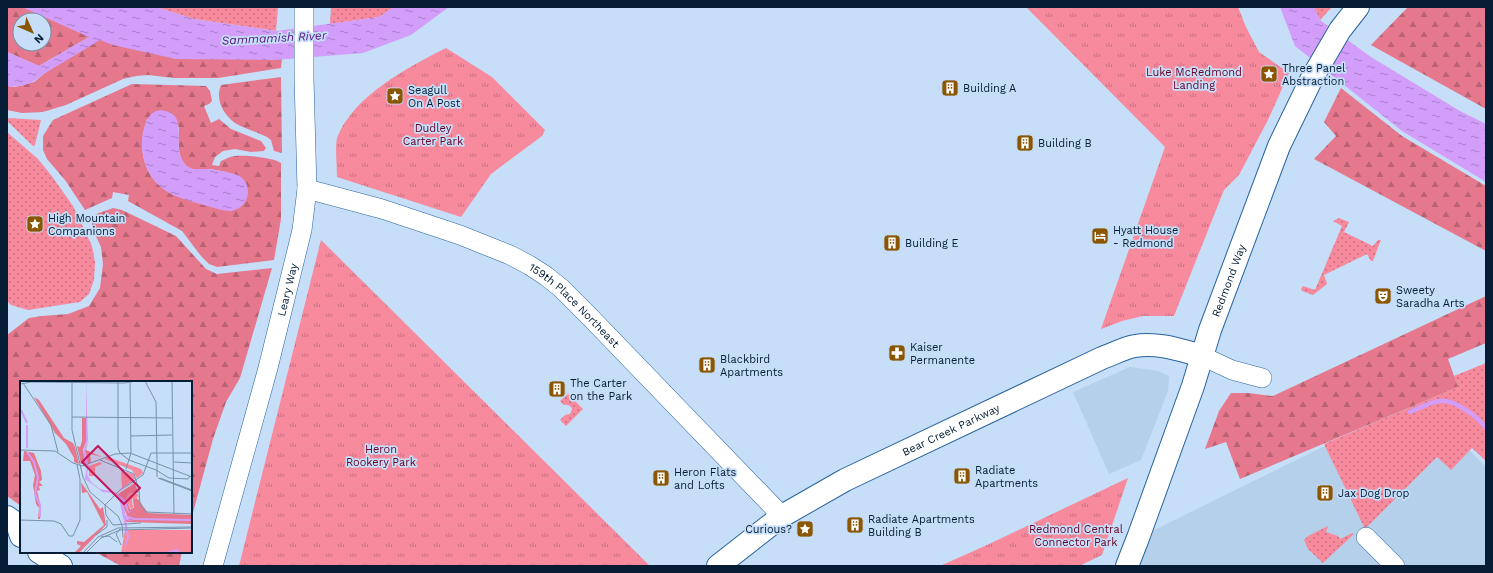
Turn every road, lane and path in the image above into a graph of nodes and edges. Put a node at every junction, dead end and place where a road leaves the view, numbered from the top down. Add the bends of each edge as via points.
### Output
1 (304, 7) edge
2 (1358, 7) edge
3 (307, 189) junction
4 (1202, 356) junction
5 (1262, 378) dead end
6 (782, 516) junction
7 (7, 517) edge
8 (20, 533) edge
9 (1366, 537) dead end
10 (20, 541) edge
11 (7, 542) edge
12 (41, 553) edge
13 (61, 566) edge
14 (213, 566) edge
15 (718, 566) edge
16 (1127, 566) edge
17 (1395, 566) edge

1 - 3 street, Leary Way
2 - 4 main road, Redmond Way via 1340,30 1312,78 1279,146
3 - 6 street, 159th Place Northeast via 382,209 460,235 529,265 546,276 562,288
3 - 14 street, Leary Way via 302,230 284,307
4 - 5 street via 1232,370
4 - 6 main road, Bear Creek Parkway via 1151,345 1134,347 1102,358 845,480
4 - 16 main road, Redmond Way via 1186,407
6 - 15 main road, Bear Creek Parkway
7 - 8 main road via 17,524
9 - 17 street
10 - 11 main road
12 - 13 main road

